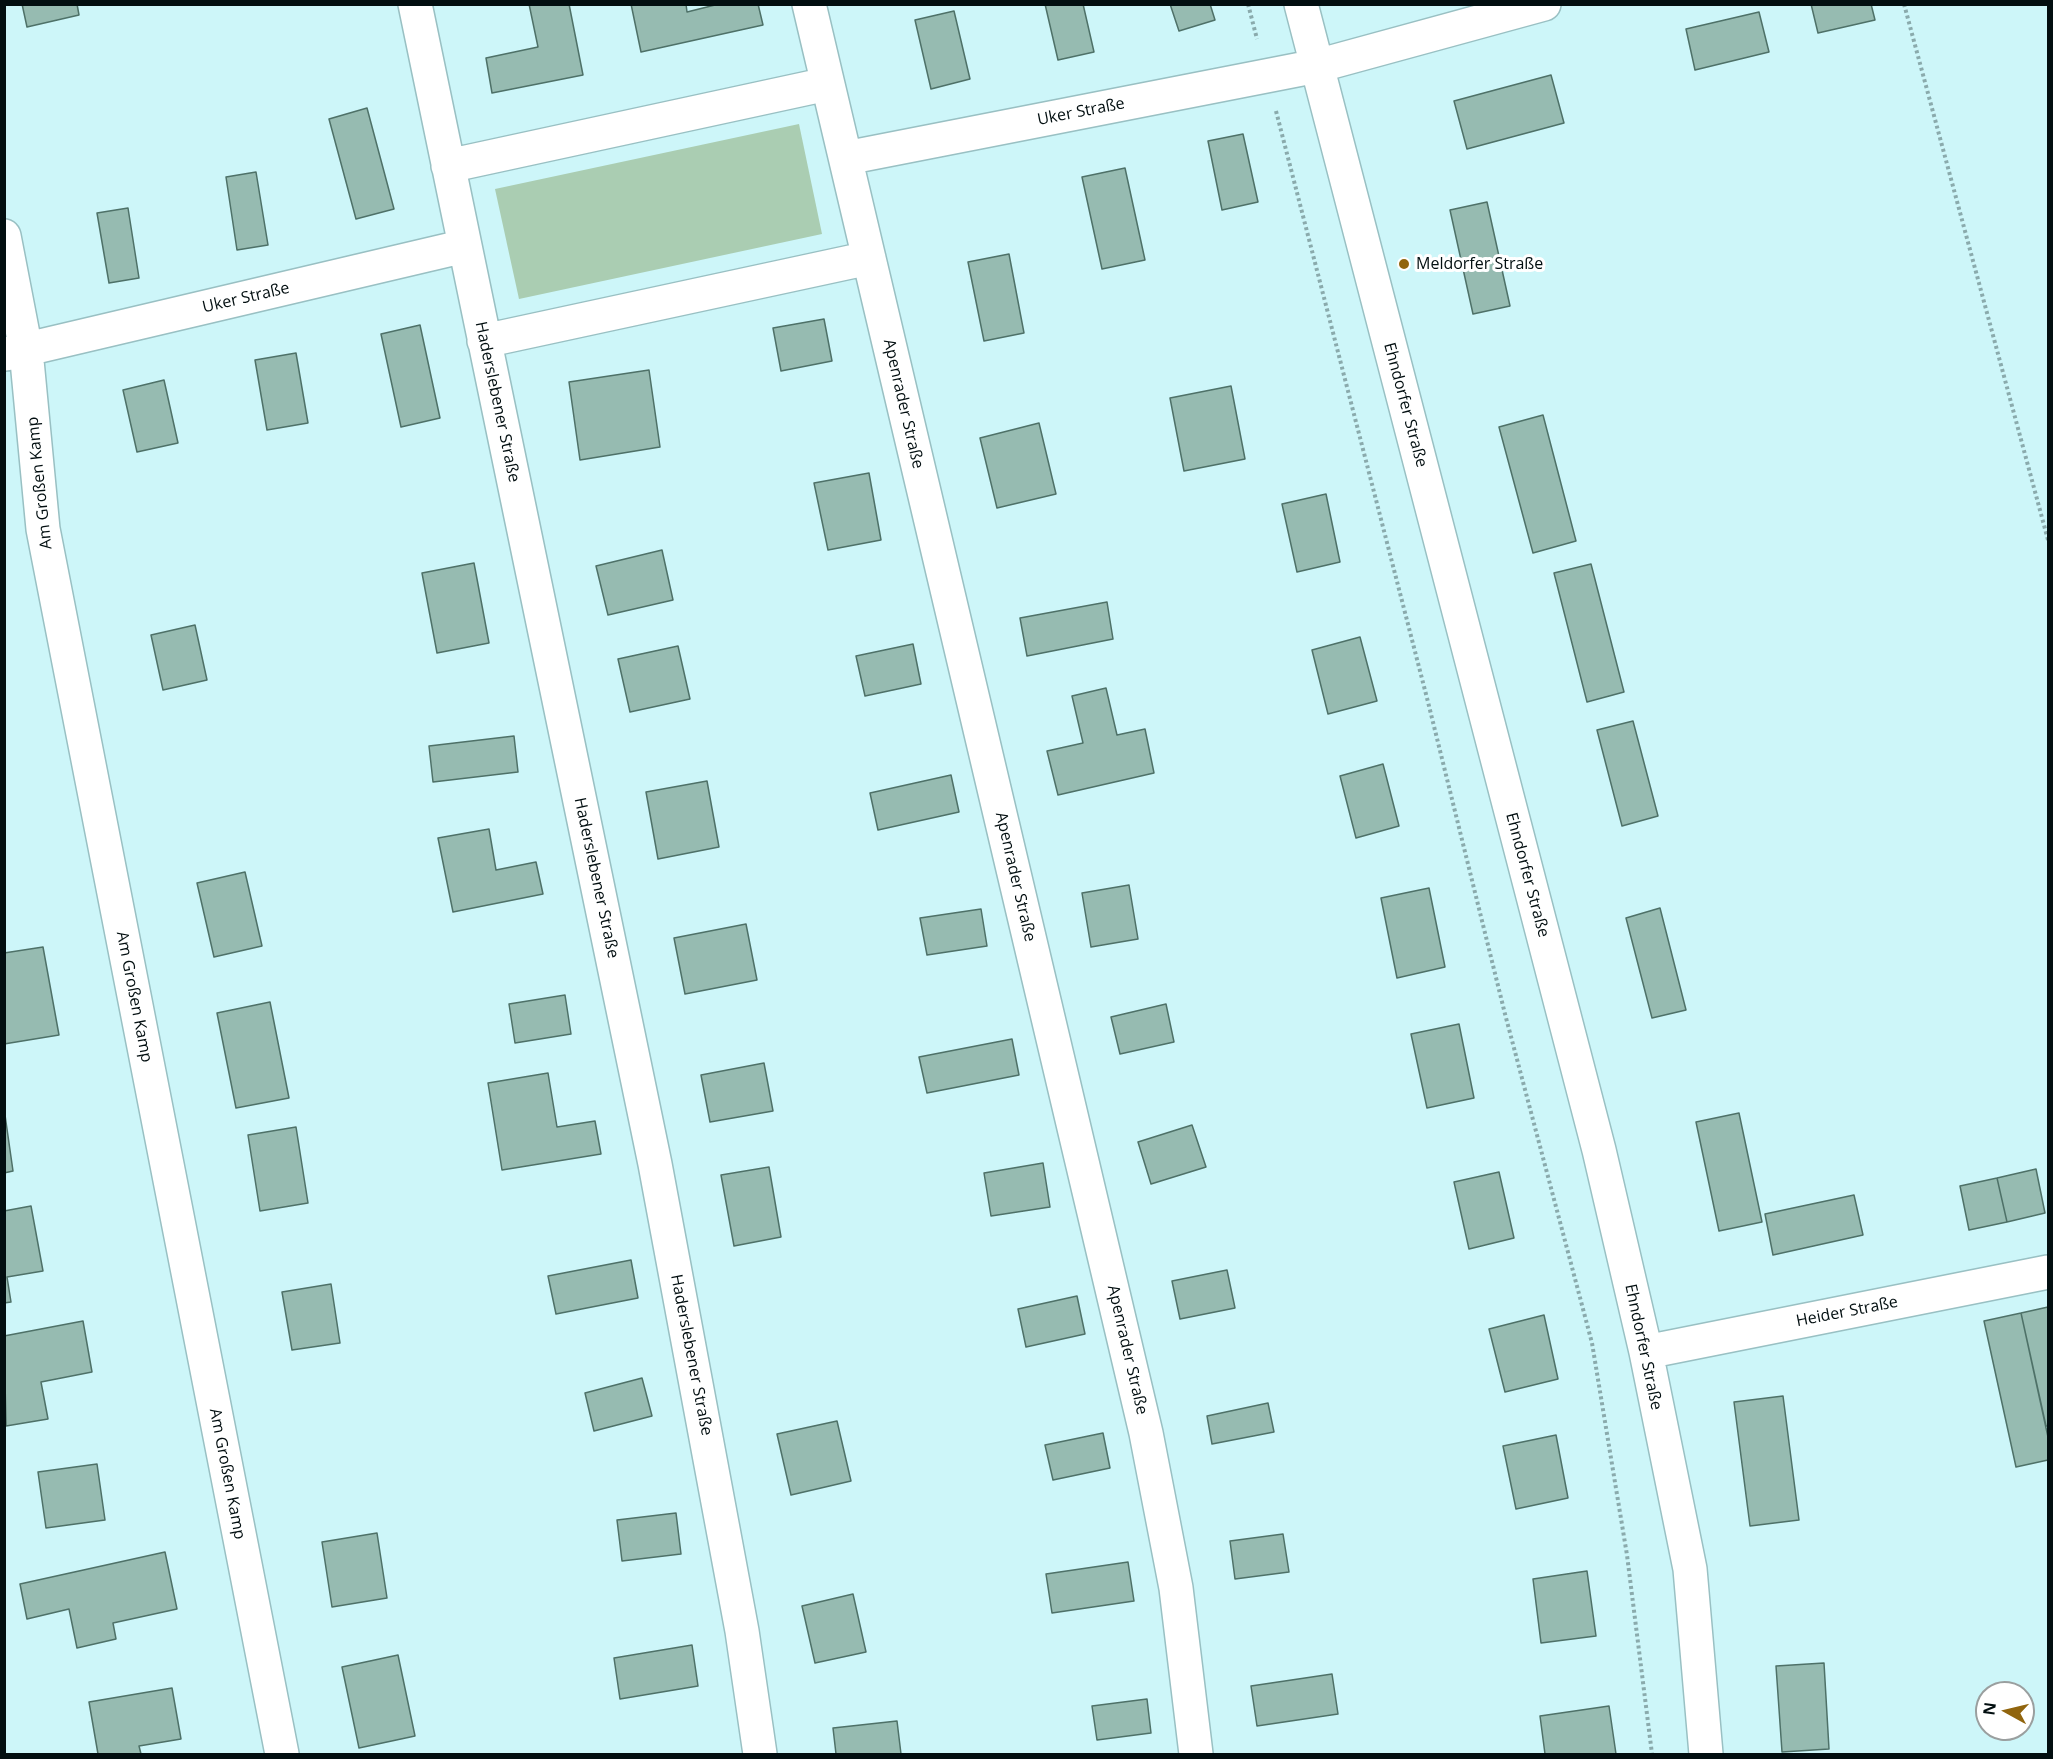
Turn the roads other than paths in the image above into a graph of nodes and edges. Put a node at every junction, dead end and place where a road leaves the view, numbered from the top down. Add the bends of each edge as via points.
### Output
1 (415, 4) edge
2 (809, 4) edge
3 (1301, 4) edge
4 (1544, 4) edge
5 (1317, 66) junction
6 (828, 84) junction
7 (846, 159) junction
8 (448, 166) junction
9 (4, 236) edge
10 (465, 246) junction
11 (869, 258) junction
12 (484, 341) junction
13 (15, 352) edge
14 (2049, 1272) edge
15 (1646, 1352) junction
16 (282, 1755) edge
17 (760, 1755) edge
18 (1196, 1755) edge
19 (1706, 1755) edge

1 - 8 street, Haderslebener Straße
2 - 6 street, Apenrader Straße
3 - 5 street, Ehndorfer Straße
4 - 5 street
5 - 7 street, Uker Straße
5 - 15 street, Ehndorfer Straße via 1599,1150
6 - 7 street, Apenrader Straße
6 - 8 street
7 - 11 street, Apenrader Straße
8 - 10 street, Haderslebener Straße
9 - 13 street, Am Großen Kamp
10 - 12 street, Haderslebener Straße
10 - 13 street, Uker Straße
11 - 12 street
11 - 18 street, Apenrader Straße via 1146,1433 1176,1588
12 - 17 street, Haderslebener Straße via 655,1164 742,1631
13 - 16 street, Am Großen Kamp via 43,529
14 - 15 street, Heider Straße
15 - 19 street, Ehndorfer Straße via 1690,1569

